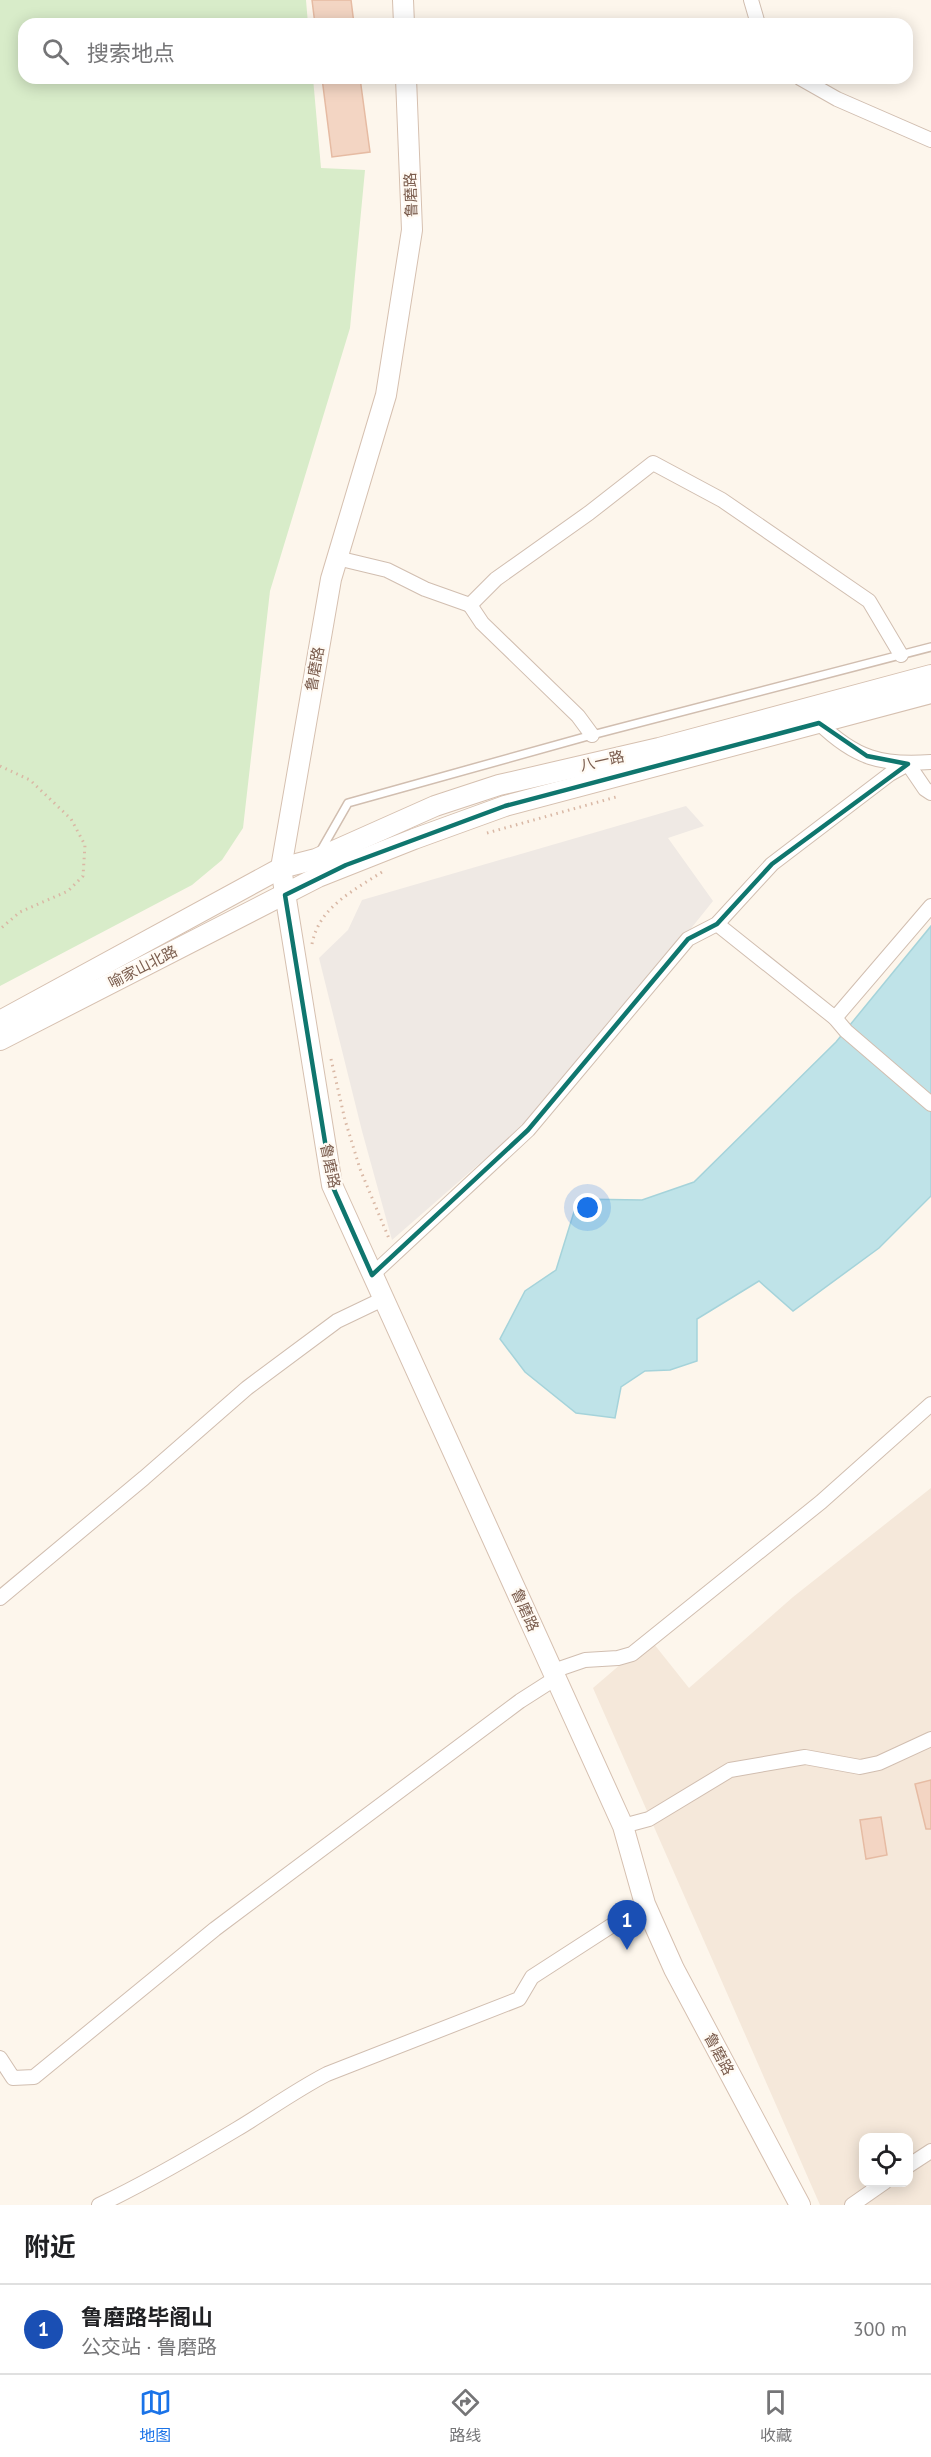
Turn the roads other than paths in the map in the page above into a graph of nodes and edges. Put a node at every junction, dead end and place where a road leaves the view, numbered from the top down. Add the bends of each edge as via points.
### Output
1 (403, 0) edge
2 (751, 0) edge
3 (404, 18) edge
4 (756, 18) edge
5 (406, 84) edge
6 (811, 84) edge
7 (931, 140) edge
8 (337, 558) junction
9 (470, 605) junction
10 (931, 647) edge
11 (902, 655) junction
12 (931, 675) edge
13 (931, 693) edge
14 (819, 723) junction
15 (592, 735) junction
16 (931, 762) edge
17 (908, 764) junction
18 (931, 793) edge
19 (316, 859) junction
20 (281, 868) junction
21 (285, 895) junction
22 (931, 906) edge
23 (717, 924) junction
24 (835, 1018) junction
25 (0, 1021) edge
26 (0, 1040) edge
27 (931, 1104) edge
28 (372, 1275) junction
29 (383, 1299) junction
30 (931, 1404) edge
31 (0, 1598) edge
32 (554, 1675) junction
33 (931, 1739) edge
34 (623, 1826) junction
35 (645, 1904) junction
36 (0, 2058) edge
37 (931, 2151) edge
38 (913, 2163) edge
39 (878, 2187) edge
40 (99, 2205) edge
41 (800, 2205) edge
42 (852, 2205) edge

1 - 3 main road
2 - 4 street
5 - 8 main road, 鲁磨路 via 412,230 386,395
6 - 7 street
8 - 9 street via 387,570
8 - 20 main road, 鲁磨路
9 - 11 street via 496,579 653,463 722,500 869,601
9 - 15 street via 482,623 578,716
10 - 11 lane
11 - 15 lane
12 - 19 main road, 八一路 via 658,748 498,785 435,806
13 - 14 main road, 八一路
14 - 17 street via 847,747 891,764
14 - 21 main road, 八一路 via 505,806 346,865
15 - 19 lane via 348,802
16 - 17 street
17 - 18 street
17 - 23 street via 772,864
19 - 20 main road, 八一路
20 - 21 main road, 鲁磨路
20 - 25 main road, 喻家山北路
21 - 26 main road, 喻家山北路
21 - 28 main road, 鲁磨路 via 332,1185
22 - 24 street
23 - 24 street
23 - 28 street via 688,939 528,1130
24 - 27 street
28 - 29 main road, 鲁磨路
29 - 31 street via 337,1321 247,1388
29 - 32 main road, 鲁磨路
30 - 32 street via 821,1502 632,1654 585,1660
32 - 34 main road, 鲁磨路
32 - 36 street via 216,1929 34,2077 13,2078
33 - 34 street via 879,1763 860,1767 805,1757 730,1770 649,1819
34 - 35 main road, 鲁磨路
35 - 40 street via 532,1977 519,1999 327,2074 238,2129
35 - 41 main road, 鲁磨路 via 674,1969
37 - 38 street
39 - 42 street

